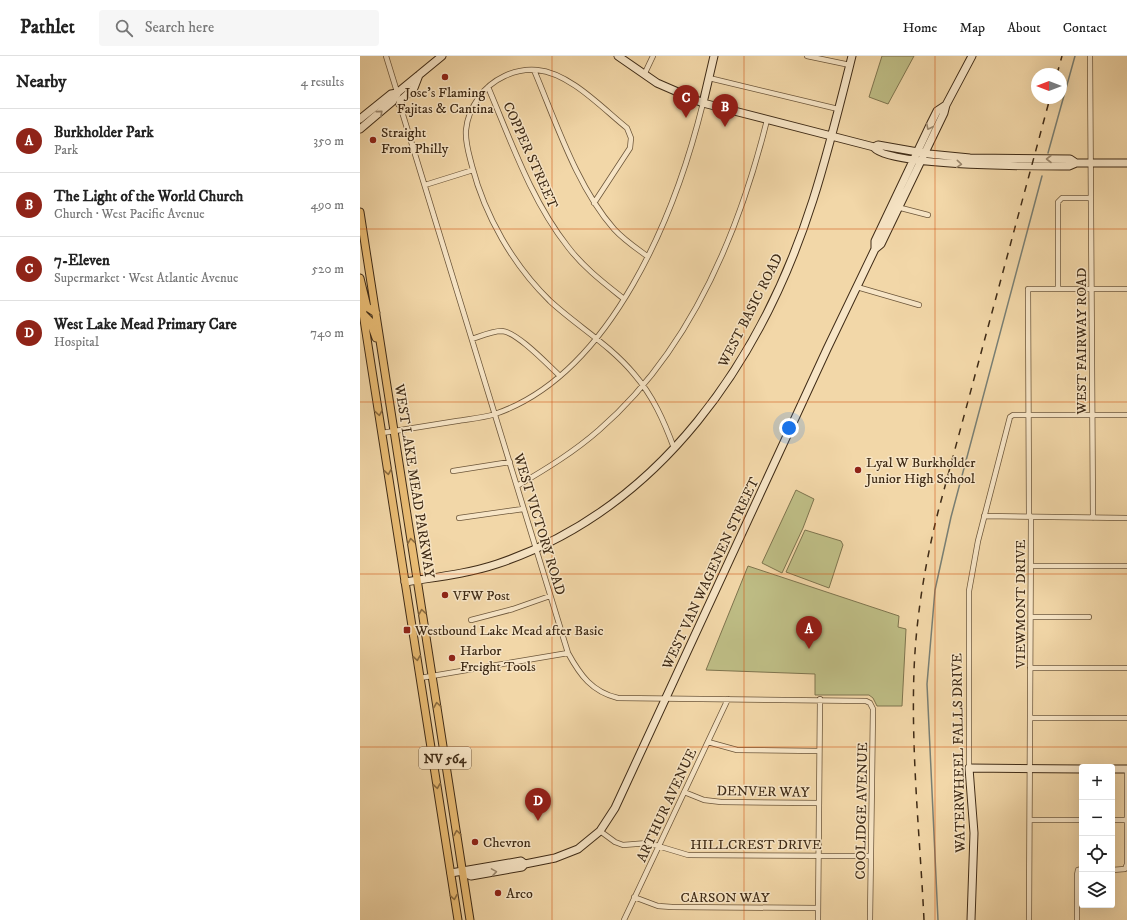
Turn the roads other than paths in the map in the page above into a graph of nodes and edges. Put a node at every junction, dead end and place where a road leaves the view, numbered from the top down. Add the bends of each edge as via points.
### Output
1 (386, 56) edge
2 (442, 56) edge
3 (618, 56) edge
4 (653, 56) edge
5 (714, 56) edge
6 (807, 56) edge
7 (852, 56) edge
8 (972, 56) edge
9 (1090, 56) edge
10 (850, 65) junction
11 (534, 70) junction
12 (420, 74) junction
13 (644, 75) junction
14 (709, 78) junction
15 (488, 87) junction
16 (397, 93) junction
17 (703, 103) junction
18 (400, 104) junction
19 (838, 109) junction
20 (360, 119) edge
21 (767, 120) junction
22 (360, 129) edge
23 (831, 136) junction
24 (919, 156) junction
25 (1091, 163) junction
26 (1127, 163) edge
27 (473, 170) junction
28 (425, 185) junction
29 (1091, 198) junction
30 (594, 203) junction
31 (895, 206) junction
32 (360, 212) edge
33 (928, 215) dead end
34 (647, 256) junction
35 (360, 278) edge
36 (857, 287) junction
37 (1058, 289) junction
38 (1092, 289) junction
39 (1127, 289) edge
40 (360, 294) edge
41 (624, 299) junction
42 (918, 305) dead end
43 (376, 313) junction
44 (363, 314) junction
45 (472, 339) junction
46 (596, 339) junction
47 (383, 362) junction
48 (560, 376) junction
49 (643, 385) junction
50 (495, 414) junction
51 (1028, 415) junction
52 (1092, 415) junction
53 (1127, 416) edge
54 (394, 431) junction
55 (382, 433) junction
56 (674, 449) junction
57 (510, 462) junction
58 (453, 471) dead end
59 (517, 486) junction
60 (523, 509) junction
61 (984, 516) junction
62 (459, 518) dead end
63 (1031, 518) junction
64 (1093, 518) junction
65 (1127, 518) edge
66 (536, 549) junction
67 (1031, 566) junction
68 (1127, 566) edge
69 (417, 580) junction
70 (405, 582) junction
71 (550, 596) junction
72 (1031, 616) junction
73 (1089, 617) dead end
74 (471, 620) dead end
75 (568, 653) junction
76 (1030, 668) junction
77 (1127, 668) edge
78 (432, 676) junction
79 (420, 678) junction
80 (728, 698) junction
81 (666, 699) junction
82 (820, 699) junction
83 (870, 703) joint
84 (1030, 718) junction
85 (1127, 718) edge
86 (708, 742) junction
87 (819, 752) junction
88 (968, 768) junction
89 (1030, 768) junction
90 (1079, 769) edge
91 (1115, 769) edge
92 (1127, 769) edge
93 (684, 792) junction
94 (819, 803) junction
95 (1030, 820) junction
96 (1079, 820) edge
97 (1115, 820) edge
98 (1127, 820) edge
99 (600, 831) junction
100 (658, 847) junction
101 (818, 856) junction
102 (871, 856) junction
103 (1079, 870) edge
104 (1115, 870) edge
105 (463, 872) junction
106 (451, 873) junction
107 (634, 897) junction
108 (818, 908) junction
109 (458, 920) edge
110 (470, 920) edge
111 (624, 920) edge
112 (818, 920) edge
113 (870, 920) edge
114 (970, 920) edge
115 (1029, 920) edge
116 (1078, 920) edge

1 - 16 street, WEST VICTORY ROAD
2 - 12 street
3 - 13 street
4 - 13 street
5 - 14 street
6 - 10 street
7 - 10 street, WEST BASIC ROAD
8 - 24 street, WEST VAN WAGENEN STREET via 946,105 937,110
9 - 25 street, WEST FAIRWAY ROAD
10 - 19 street, WEST BASIC ROAD
11 - 15 street via 505,75
11 - 30 street
11 - 30 street via 558,76 574,85 626,128 631,138 630,148
12 - 16 street
12 - 18 street via 414,88
13 - 17 street
14 - 17 street
14 - 19 street
15 - 27 street via 474,103 468,117 466,141
15 - 41 street, COPPER STREET via 531,187 548,219 579,261
16 - 18 street, WEST VICTORY ROAD
16 - 20 street via 391,94
22 -> 16 street via 393,101
17 - 21 street
17 - 34 street via 683,171
18 - 28 street, WEST VICTORY ROAD
19 - 23 street, WEST BASIC ROAD
21 - 23 street
21 - 49 street via 744,195 705,289 682,332
23 - 24 street
23 - 56 street, WEST BASIC ROAD via 813,200 795,249 756,332 717,398
24 - 25 street via 1070,160 1076,163
24 - 31 street, WEST VAN WAGENEN STREET
25 - 26 street
25 - 29 street, WEST FAIRWAY ROAD
27 - 28 street
27 - 46 street via 502,239 519,264 549,300
28 - 45 street, WEST VICTORY ROAD
29 - 37 street via 1059,199
29 - 38 street, WEST FAIRWAY ROAD
30 - 34 street via 615,230
31 - 33 street
31 - 36 street, WEST VAN WAGENEN STREET via 880,244 875,249
32 - 43 main road, WEST LAKE MEAD PARKWAY / NV 564
34 - 41 street
35 - 43 main road via 367,307
36 - 42 street
36 - 81 street, WEST VAN WAGENEN STREET
37 - 38 street
37 - 51 street, VIEWMONT DRIVE via 1028,289
38 - 39 street
38 - 52 street, WEST FAIRWAY ROAD
40 - 44 main road, WEST LAKE MEAD PARKWAY / NV 564
41 - 46 street
43 - 47 main road, WEST LAKE MEAD PARKWAY / NV 564
44 - 47 main road via 370,321
44 -> 55 main road, WEST LAKE MEAD PARKWAY / NV 564
45 - 48 street via 493,332 505,332 518,339
45 - 50 street, WEST VICTORY ROAD
46 - 48 street
46 - 49 street via 623,362
47 - 54 main road, WEST LAKE MEAD PARKWAY / NV 564
48 - 50 street via 524,401
49 - 56 street via 664,421
49 - 59 street via 580,446
50 - 54 street
50 - 57 street, WEST VICTORY ROAD
51 - 52 street
51 - 61 street, WATERWHEEL FALLS DRIVE via 1010,417
51 - 63 street, VIEWMONT DRIVE
52 - 53 street
52 - 64 street, WEST FAIRWAY ROAD
54 - 55 street
69 -> 54 main road, WEST LAKE MEAD PARKWAY / NV 564
55 -> 70 main road, WEST LAKE MEAD PARKWAY / NV 564
56 - 66 street, WEST BASIC ROAD via 636,485 598,513
57 - 58 street
57 - 59 street, WEST VICTORY ROAD
59 - 60 street, WEST VICTORY ROAD
60 - 62 street
60 - 66 street, WEST VICTORY ROAD
61 - 63 street
61 - 88 street, WATERWHEEL FALLS DRIVE via 969,591
63 - 64 street
63 - 67 street, VIEWMONT DRIVE
64 - 65 street
66 - 69 street, WEST BASIC ROAD via 484,568
66 - 71 street, WEST VICTORY ROAD
67 - 68 street
67 - 72 street, VIEWMONT DRIVE
69 - 70 street, WEST BASIC ROAD
78 -> 69 main road, WEST LAKE MEAD PARKWAY / NV 564
70 -> 79 main road, WEST LAKE MEAD PARKWAY / NV 564
71 - 74 street
71 - 75 street, WEST VICTORY ROAD
72 - 73 street
72 - 76 street, VIEWMONT DRIVE
75 - 78 street
75 - 81 street, WEST VICTORY ROAD via 586,682 603,694 624,698
76 - 77 street
76 - 84 street, VIEWMONT DRIVE
78 - 79 street
105 -> 78 main road, WEST LAKE MEAD PARKWAY / NV 564
79 -> 106 main road, WEST LAKE MEAD PARKWAY / NV 564
80 - 81 street, WEST VICTORY ROAD
80 - 82 street, WEST VICTORY ROAD
80 - 86 street, ARTHUR AVENUE
81 - 99 street, WEST VAN WAGENEN STREET via 615,808
82 - 83 street, WEST VICTORY ROAD via 866,700
82 - 87 street
83 - 102 street, COOLIDGE AVENUE via 873,709
84 - 85 street
84 - 89 street, VIEWMONT DRIVE
86 - 87 street via 737,750
86 - 93 street, ARTHUR AVENUE
87 - 94 street
88 - 89 street
88 - 114 street, WATERWHEEL FALLS DRIVE via 974,833
89 - 90 street
89 - 95 street, VIEWMONT DRIVE
91 - 92 street
92 - 98 street
93 - 94 street, DENVER WAY via 704,800 721,802
93 - 100 street, ARTHUR AVENUE
94 - 101 street
95 - 96 street
95 - 115 street, VIEWMONT DRIVE
97 - 98 street
98 - 104 street via 1127,864 1125,869
99 - 100 street, HILLCREST DRIVE via 623,845 648,843
99 - 105 street, WEST VAN WAGENEN STREET via 586,844 569,854 525,864 522,867 471,876
100 - 101 street, HILLCREST DRIVE via 694,856
100 - 107 street, ARTHUR AVENUE
101 - 102 street, HILLCREST DRIVE
101 - 108 street
102 - 113 street, COOLIDGE AVENUE
103 - 116 street
105 - 106 street, WEST VAN WAGENEN STREET
105 - 110 main road, WEST LAKE MEAD PARKWAY / NV 564
106 -> 109 main road, WEST LAKE MEAD PARKWAY / NV 564
107 - 108 street, CARSON WAY via 658,906 672,907
107 - 111 street, ARTHUR AVENUE
108 - 112 street

